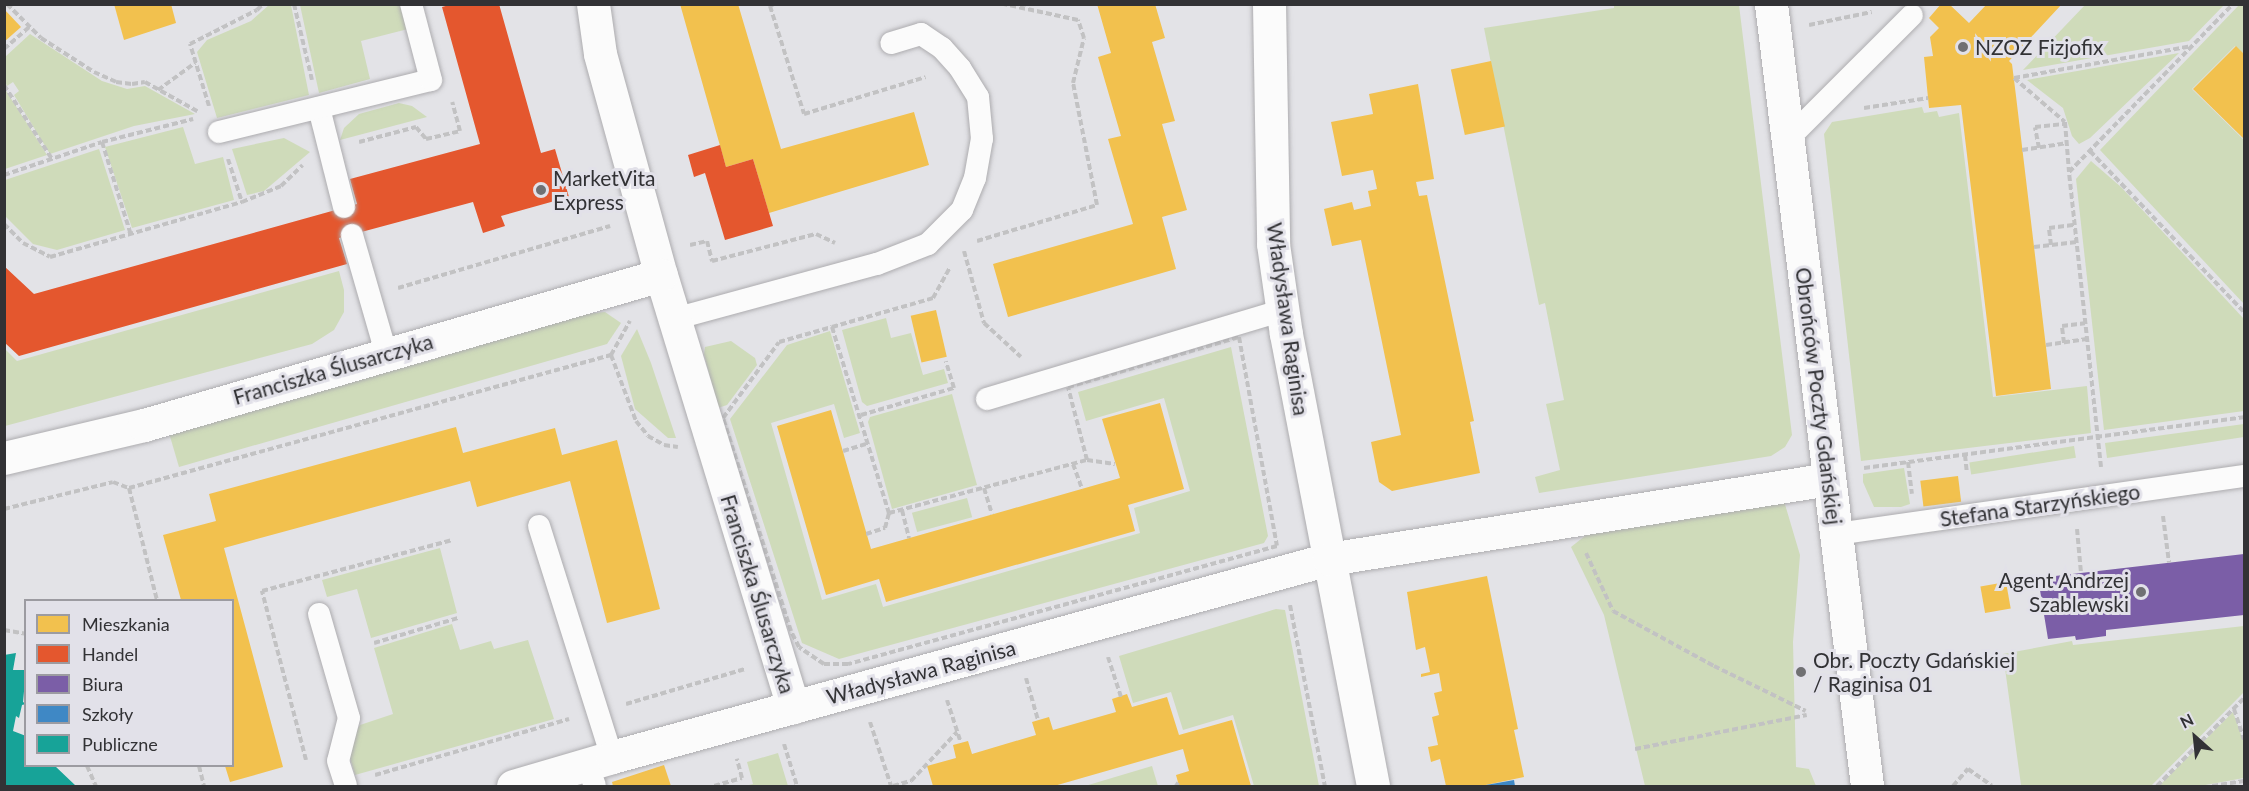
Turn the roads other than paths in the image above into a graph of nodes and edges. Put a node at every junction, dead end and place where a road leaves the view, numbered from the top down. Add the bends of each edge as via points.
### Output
1 (411, 4) edge
2 (593, 4) edge
3 (1269, 4) edge
4 (1771, 4) edge
5 (1912, 15) dead end
6 (891, 43) dead end
7 (319, 108) junction
8 (212, 121) road end
9 (1788, 140) junction
10 (344, 207) dead end
11 (352, 234) dead end
12 (661, 275) junction
13 (1282, 310) junction
14 (674, 319) junction
15 (386, 353) junction
16 (987, 399) dead end
17 (4, 458) edge
18 (1842, 474) junction
19 (2244, 476) edge
20 (539, 526) dead end
21 (1836, 534) junction
22 (1329, 559) junction
23 (319, 614) dead end
24 (793, 707) junction
25 (598, 769) edge
26 (345, 785) edge
27 (513, 786) edge
28 (1373, 786) edge
29 (1867, 786) edge

1 - 7 lane via 431,80
2 - 12 street, Franciszka Ślusarczyka via 600,54
3 - 13 street, Władysława Raginisa via 1273,244
4 - 9 street, Obrońców Poczty Gdańskiej
5 - 9 lane
6 - 14 lane via 921,34 942,48 978,97 982,139 975,178 962,210 928,244 877,264
7 - 8 lane
7 - 10 lane
9 - 18 street, Obrońców Poczty Gdańskiej
11 - 15 lane
12 - 14 street, Franciszka Ślusarczyka
12 - 15 street, Franciszka Ślusarczyka
13 - 16 lane
13 - 22 street, Władysława Raginisa
14 - 24 street, Franciszka Ślusarczyka
15 - 17 street, Franciszka Ślusarczyka via 144,425
18 - 21 street, Obrońców Poczty Gdańskiej
18 - 22 street, Władysława Raginisa
19 - 21 lane, Stefana Starzyńskiego
20 - 25 lane via 597,711
21 - 29 street, Obrońców Poczty Gdańskiej
22 - 24 street, Władysława Raginisa
22 - 28 street, Władysława Raginisa
23 - 26 lane via 349,718 338,761
24 - 25 street, Władysława Raginisa
25 - 27 street, Władysława Raginisa

